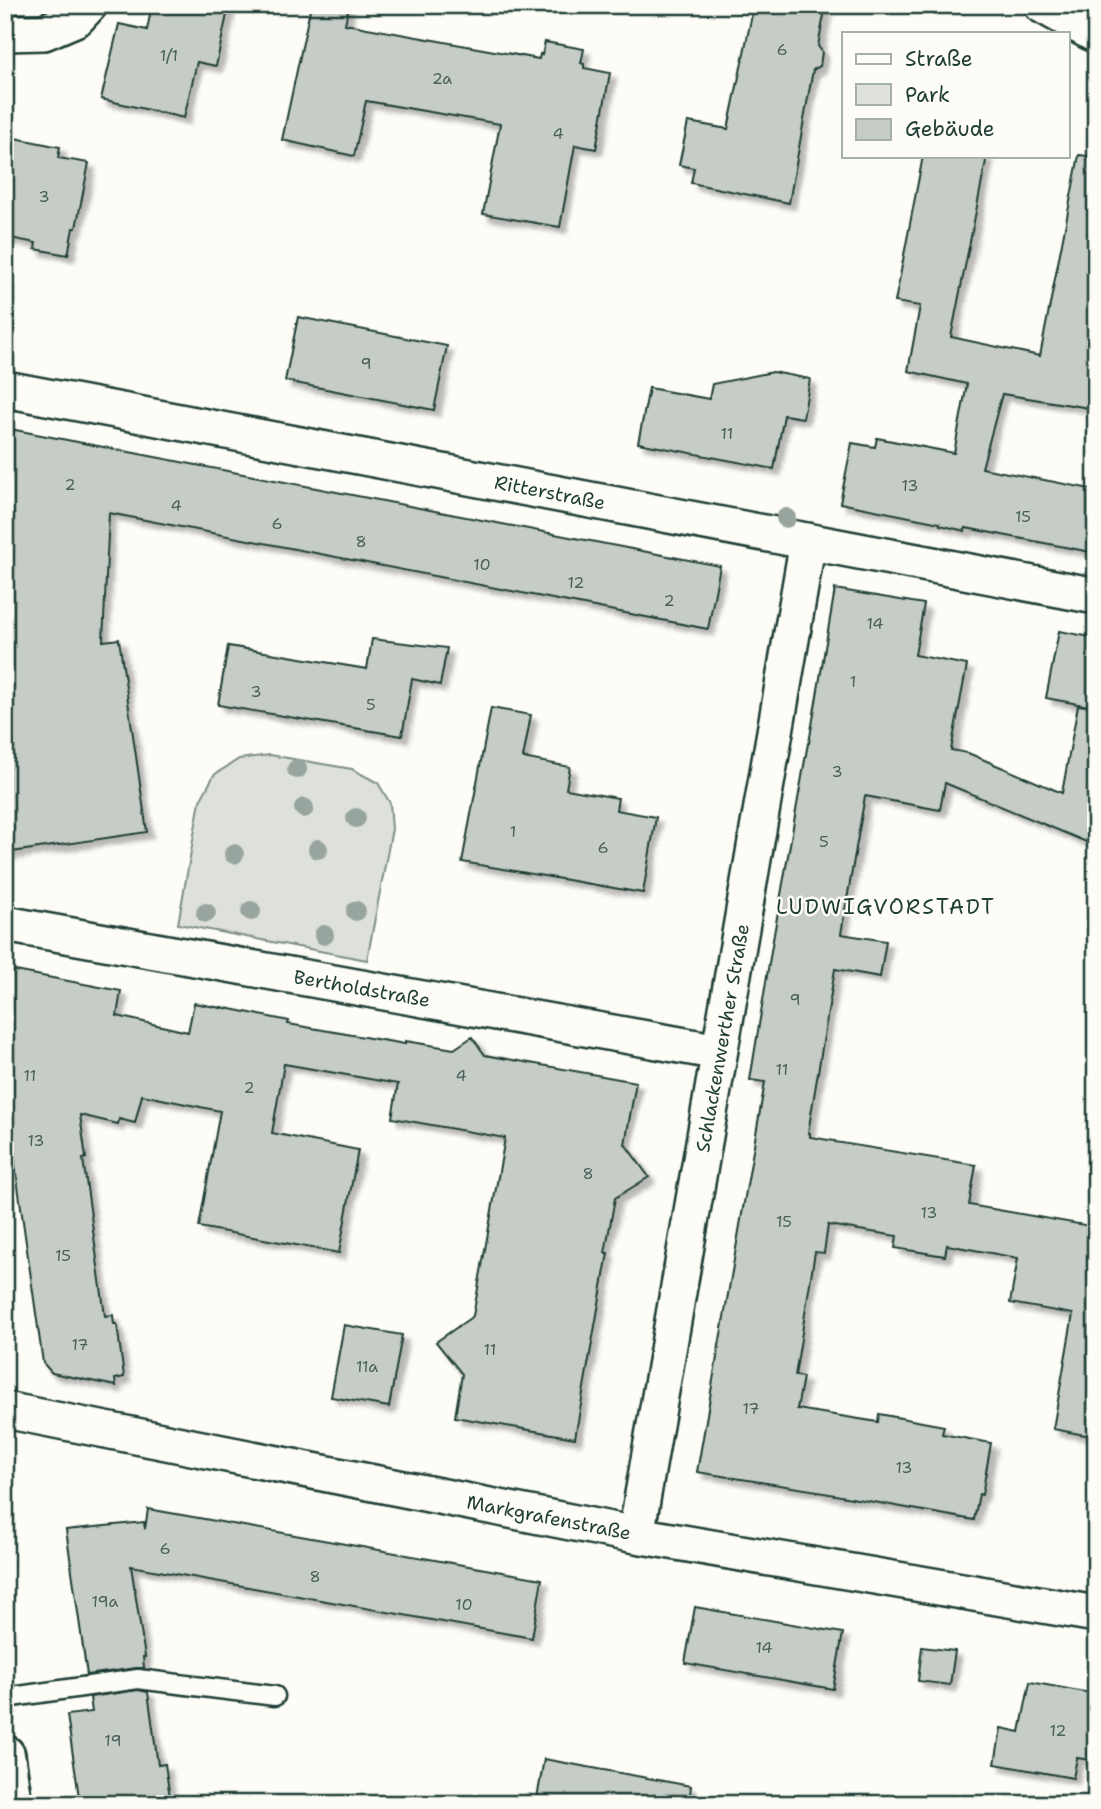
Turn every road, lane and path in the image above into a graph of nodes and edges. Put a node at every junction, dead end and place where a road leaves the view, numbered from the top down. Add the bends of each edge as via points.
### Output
1 (89, 5) edge
2 (1042, 5) edge
3 (5, 33) edge
4 (1096, 35) edge
5 (5, 389) edge
6 (808, 541) junction
7 (1096, 596) edge
8 (5, 924) edge
9 (719, 1052) junction
10 (5, 1410) edge
11 (636, 1535) junction
12 (1096, 1614) edge
13 (275, 1696) dead end
14 (5, 1699) edge
15 (5, 1755) edge
16 (12, 1804) edge

1 - 3 street via 77,18 44,32
2 - 4 street
5 - 6 street, Ritterstraße
6 - 7 street, Ritterstraße
6 - 9 street, Schlackenwerther Straße
8 - 9 street, Bertholdstraße
9 - 11 street, Schlackenwerther Straße
10 - 11 street, Markgrafenstraße
11 - 12 street, Markgrafenstraße
13 - 14 lane via 138,1679
15 - 16 main road

